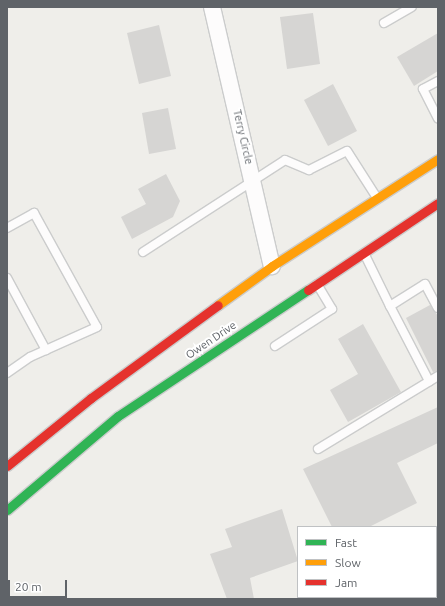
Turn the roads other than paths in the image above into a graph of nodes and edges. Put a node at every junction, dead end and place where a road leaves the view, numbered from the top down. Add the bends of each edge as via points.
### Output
1 (212, 7) edge
2 (412, 7) edge
3 (384, 23) dead end
4 (438, 81) edge
5 (438, 118) edge
6 (438, 159) edge
7 (252, 179) junction
8 (377, 198) junction
9 (438, 203) edge
10 (7, 228) edge
11 (143, 252) dead end
12 (363, 253) junction
13 (272, 266) junction
14 (7, 278) edge
15 (317, 284) junction
16 (390, 306) junction
17 (438, 308) edge
18 (275, 346) dead end
19 (46, 350) junction
20 (7, 373) edge
21 (438, 376) edge
22 (429, 381) junction
23 (318, 449) dead end
24 (7, 466) edge
25 (7, 510) edge

1 - 7 street, Terry Circle
2 - 3 lane
4 - 5 lane via 423,89
6 - 8 highway, Owen Drive
7 - 8 lane via 284,160 309,170 347,151
7 - 11 lane
7 - 13 street, Terry Circle
8 - 13 highway, Owen Drive
9 - 12 highway, Owen Drive
10 - 19 lane via 34,213 97,327
12 - 15 highway, Owen Drive
12 - 16 lane
13 - 24 highway, Owen Drive via 91,398
14 - 19 lane
15 - 18 lane via 332,310
15 - 25 highway, Owen Drive via 118,416
16 - 17 lane via 425,284
16 - 22 lane
19 - 20 lane
21 - 22 lane
22 - 23 lane

